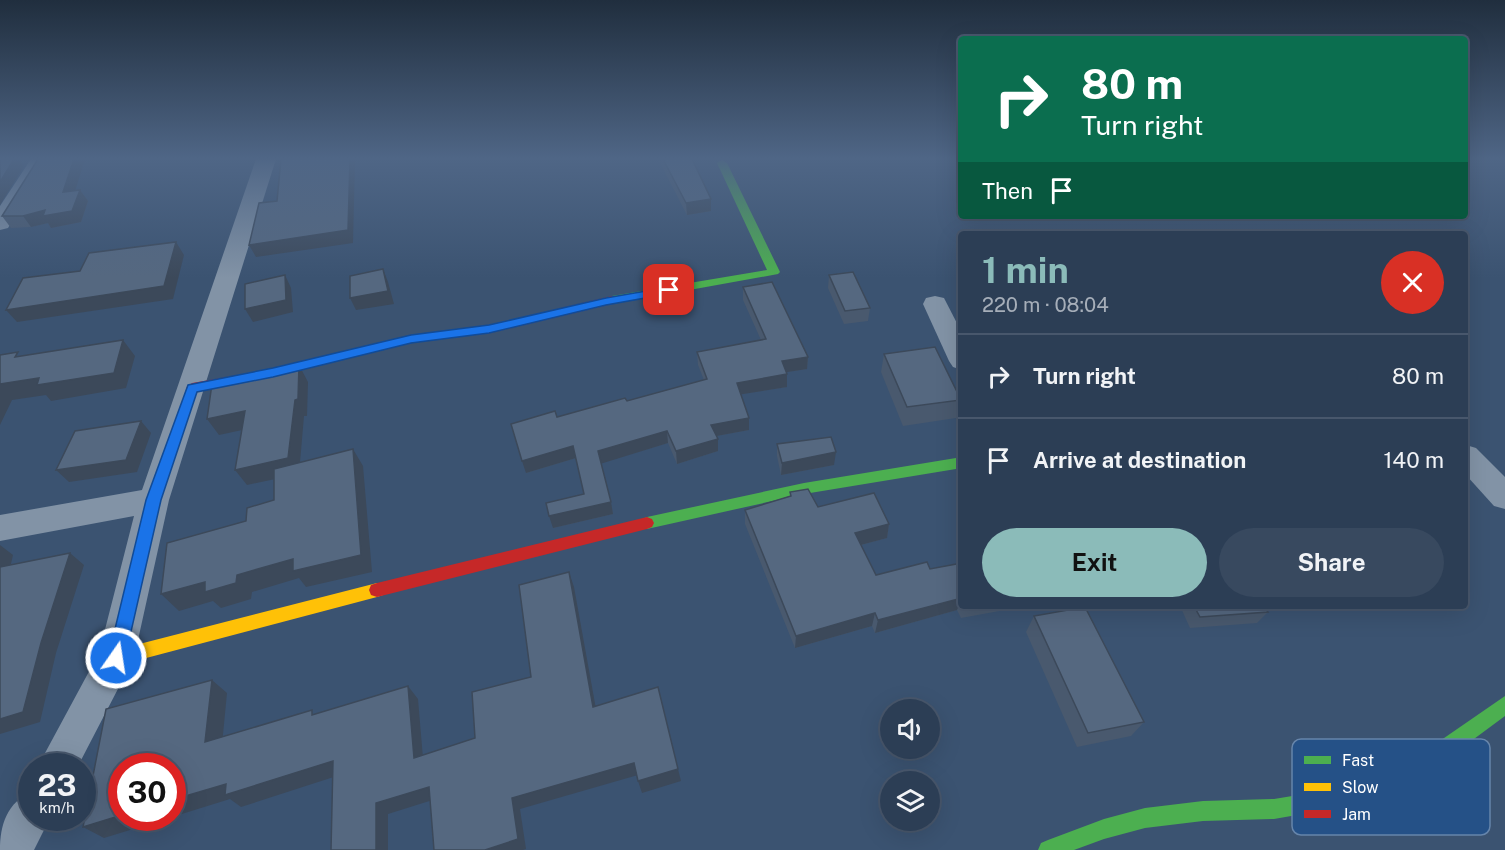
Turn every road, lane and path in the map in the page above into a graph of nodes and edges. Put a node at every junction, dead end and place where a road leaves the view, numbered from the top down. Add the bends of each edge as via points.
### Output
1 (16, 199) edge
2 (253, 199) edge
3 (739, 199) edge
4 (0, 223) edge
5 (936, 304) dead end
6 (958, 353) edge
7 (192, 388) junction
8 (1468, 458) edge
9 (958, 463) edge
10 (1505, 497) edge
11 (154, 500) junction
12 (0, 528) edge
13 (116, 658) junction
14 (1505, 705) edge
15 (1458, 739) edge
16 (64, 753) edge
17 (1292, 806) edge
18 (22, 831) edge
19 (11, 850) edge
20 (1048, 850) edge

1 - 4 street
2 - 7 street
3 - 7 street via 774,272 606,301 489,329 411,339 273,373
5 - 6 street
7 - 11 street
8 - 10 street
9 - 13 street via 739,500
11 - 12 street
11 - 13 street
13 - 16 street
14 - 15 street
17 - 20 street via 1203,810 1145,818
18 - 19 street

